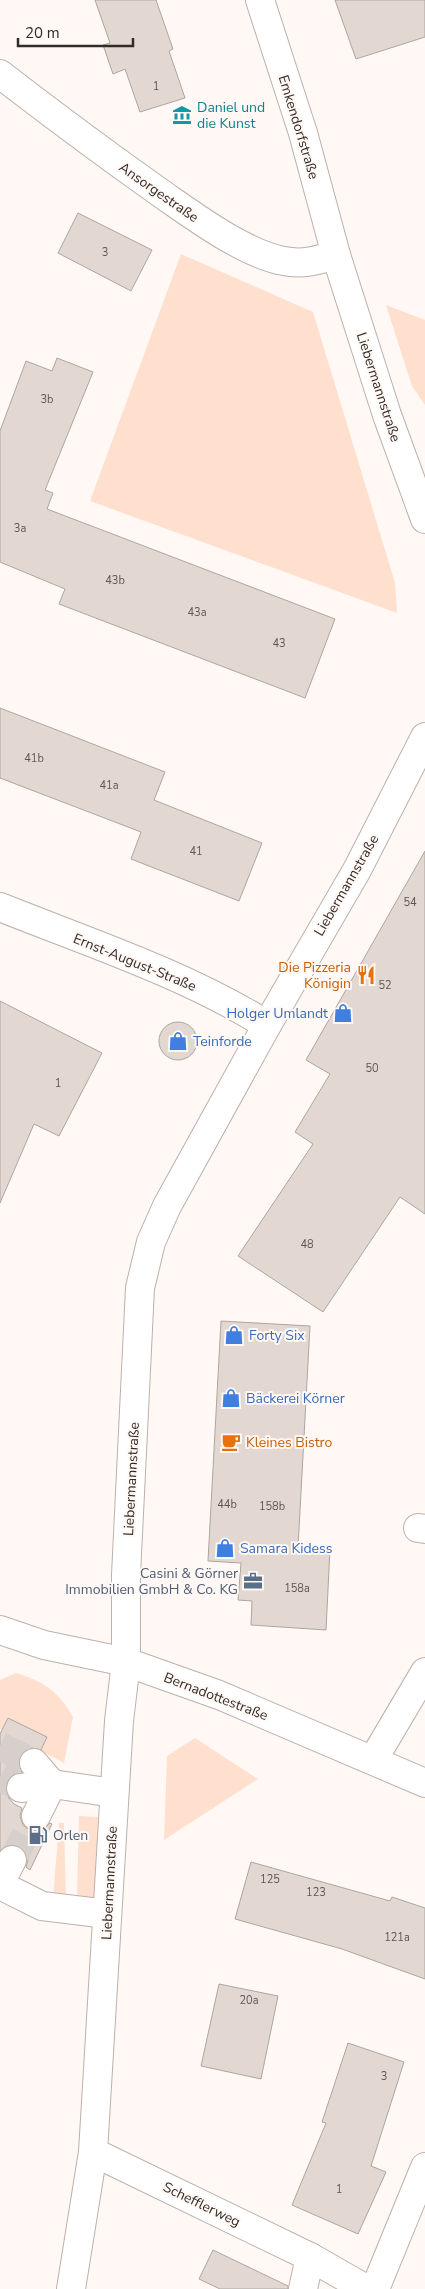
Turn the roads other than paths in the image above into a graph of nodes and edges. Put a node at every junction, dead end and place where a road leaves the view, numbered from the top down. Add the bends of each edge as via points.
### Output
1 (260, 0) edge
2 (0, 74) edge
3 (336, 255) junction
4 (425, 519) edge
5 (425, 736) edge
6 (0, 907) edge
7 (267, 1025) junction
8 (0, 1630) edge
9 (126, 1662) junction
10 (425, 1672) edge
11 (372, 1760) junction
12 (34, 1762) tunnel mouth
13 (425, 1783) edge
14 (52, 1784) junction
15 (22, 1788) tunnel mouth
16 (114, 1793) junction
17 (36, 1816) tunnel mouth
18 (4, 1876) edge
19 (108, 1914) junction
20 (93, 2152) junction
21 (425, 2167) edge
22 (310, 2257) junction
23 (71, 2289) edge
24 (303, 2289) edge
25 (366, 2289) edge
26 (375, 2289) edge

1 - 3 street, Emkendorfstraße via 303,133
2 - 3 street, Ansorgestraße via 83,139 203,223 261,254 284,262 309,263
3 - 4 street, Liebermannstraße
5 - 7 street, Liebermannstraße via 357,870
6 - 7 street, Ernst-August-Straße via 185,981
7 - 9 street, Liebermannstraße via 167,1206 151,1242 140,1288 126,1575
8 - 9 street, Bernadottestraße via 44,1645
9 - 11 street, Bernadottestraße via 219,1695
9 - 16 street, Liebermannstraße
10 - 11 street
11 - 13 street, Bernadottestraße
12 - 14 street
14 - 15 street
14 - 16 street
14 - 17 street
16 - 19 street, Liebermannstraße
18 - 19 street via 42,1906
19 - 20 street, Liebermannstraße
20 - 22 street, Schefflerweg
20 - 23 street, Liebermannstraße
21 - 26 street
22 - 24 street
22 - 25 street, Schefflerweg

